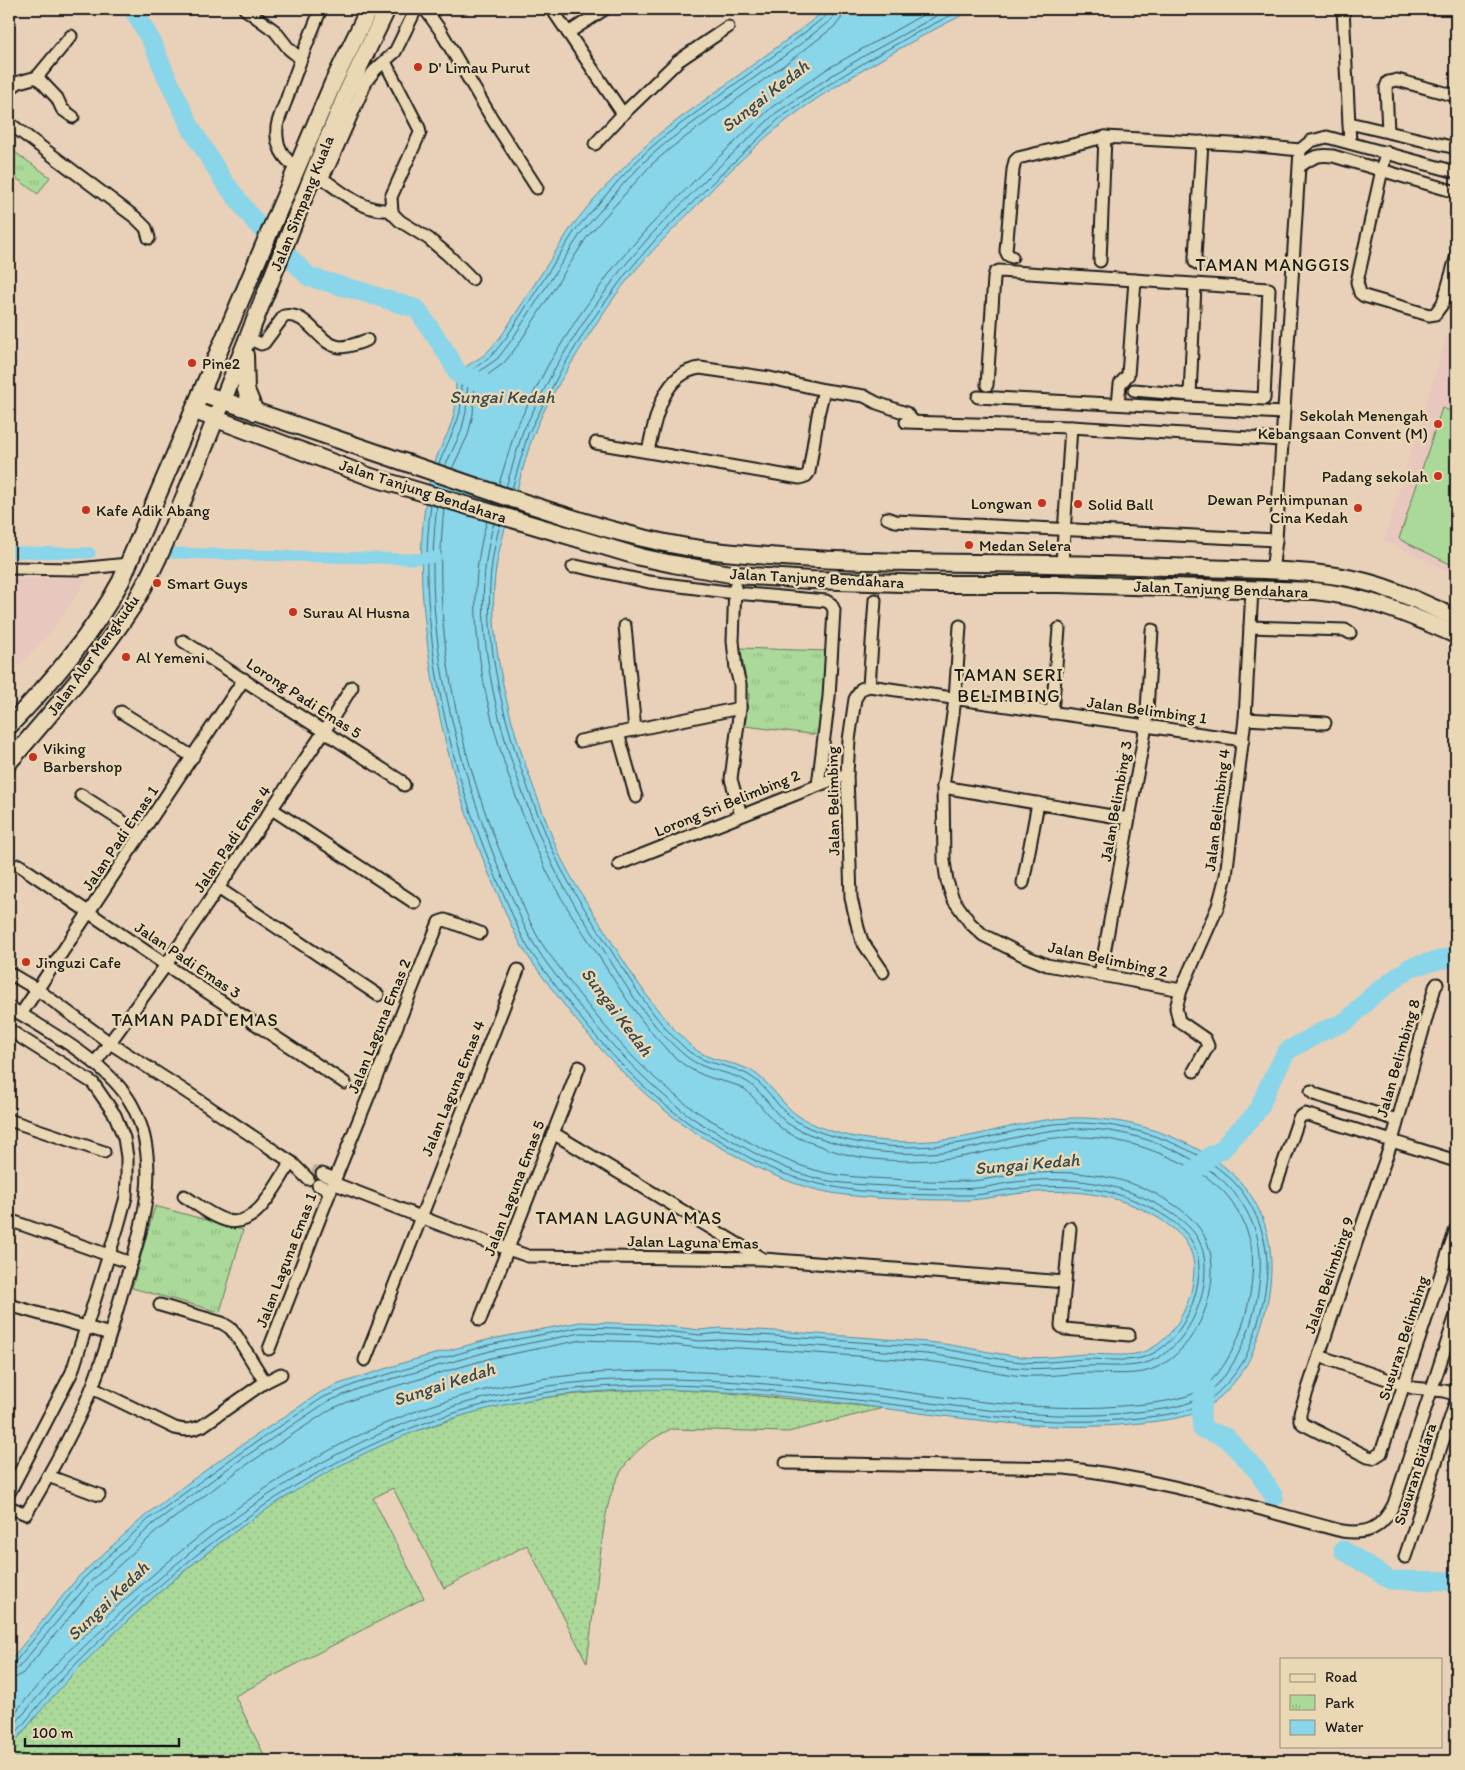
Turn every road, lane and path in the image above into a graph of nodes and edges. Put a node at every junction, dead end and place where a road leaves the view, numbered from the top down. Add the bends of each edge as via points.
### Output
1 (245, 9) edge
2 (321, 9) edge
3 (369, 9) edge
4 (387, 9) edge
5 (416, 9) edge
6 (425, 9) edge
7 (552, 9) edge
8 (605, 9) edge
9 (1343, 9) edge
10 (728, 27) dead end
11 (568, 33) junction
12 (71, 36) dead end
13 (300, 58) junction
14 (385, 62) junction
15 (36, 77) junction
16 (341, 87) junction
17 (9, 89) edge
18 (1456, 96) edge
19 (623, 114) junction
20 (73, 117) dead end
21 (9, 123) edge
22 (1349, 123) junction
23 (1388, 132) junction
24 (1105, 138) junction
25 (1202, 142) junction
26 (1350, 143) junction
27 (595, 144) dead end
28 (1456, 148) edge
29 (1300, 150) junction
30 (1386, 152) junction
31 (1300, 166) junction
32 (299, 168) junction
33 (1382, 170) junction
34 (1456, 172) edge
35 (316, 179) junction
36 (537, 188) dead end
37 (1456, 192) edge
38 (392, 210) junction
39 (148, 238) dead end
40 (1012, 257) dead end
41 (1456, 258) edge
42 (1100, 261) dead end
43 (1200, 266) dead end
44 (472, 279) dead end
45 (1135, 280) junction
46 (1195, 285) junction
47 (367, 340) dead end
48 (246, 343) junction
49 (1128, 375) junction
50 (987, 385) dead end
51 (824, 390) junction
52 (1134, 390) junction
53 (201, 393) junction
54 (1190, 395) junction
55 (978, 397) dead end
56 (223, 400) junction
57 (1118, 404) junction
58 (1134, 405) junction
59 (195, 411) junction
60 (255, 412) junction
61 (1283, 413) junction
62 (216, 418) junction
63 (1071, 427) junction
64 (248, 430) junction
65 (1281, 440) junction
66 (207, 442) junction
67 (596, 443) dead end
68 (648, 451) junction
69 (886, 518) dead end
70 (1064, 528) junction
71 (1276, 540) junction
72 (877, 560) junction
73 (128, 564) junction
74 (1062, 564) junction
75 (573, 567) dead end
76 (9, 568) edge
77 (1272, 571) junction
78 (736, 575) junction
79 (876, 582) junction
80 (1252, 589) junction
81 (735, 593) junction
82 (875, 600) dead end
83 (1456, 618) edge
84 (624, 626) dead end
85 (960, 626) dead end
86 (1250, 627) junction
87 (1059, 629) dead end
88 (1152, 630) dead end
89 (1350, 633) dead end
90 (1456, 635) edge
91 (183, 641) dead end
92 (244, 679) junction
93 (869, 686) junction
94 (352, 687) dead end
95 (955, 699) junction
96 (740, 708) junction
97 (121, 712) dead end
98 (1052, 713) junction
99 (1245, 719) junction
100 (1325, 723) dead end
101 (9, 726) edge
102 (1146, 726) junction
103 (325, 730) junction
104 (636, 730) junction
105 (618, 733) junction
106 (1243, 740) junction
107 (580, 741) dead end
108 (193, 757) junction
109 (9, 762) edge
110 (847, 774) junction
111 (404, 785) dead end
112 (818, 785) junction
113 (943, 787) junction
114 (81, 795) dead end
115 (636, 797) dead end
116 (1038, 804) junction
117 (272, 809) junction
118 (741, 815) junction
119 (1129, 819) junction
120 (142, 834) junction
121 (619, 864) dead end
122 (19, 865) dead end
123 (1023, 883) dead end
124 (218, 888) junction
125 (415, 903) dead end
126 (89, 912) junction
127 (480, 932) dead end
128 (166, 965) junction
129 (518, 970) dead end
130 (883, 972) dead end
131 (9, 973) edge
132 (1100, 975) junction
133 (1437, 984) dead end
134 (38, 990) junction
135 (1181, 990) junction
136 (378, 995) dead end
137 (9, 1007) edge
138 (21, 1014) junction
139 (9, 1030) edge
140 (110, 1043) junction
141 (95, 1062) junction
142 (579, 1067) dead end
143 (1194, 1071) dead end
144 (344, 1083) dead end
145 (1311, 1091) dead end
146 (9, 1120) edge
147 (1398, 1120) junction
148 (553, 1133) junction
149 (1392, 1141) junction
150 (104, 1152) dead end
151 (1456, 1161) edge
152 (291, 1162) junction
153 (333, 1184) junction
154 (1276, 1185) dead end
155 (184, 1196) dead end
156 (420, 1217) junction
157 (9, 1220) edge
158 (1070, 1228) dead end
159 (1456, 1229) edge
160 (508, 1250) junction
161 (109, 1254) junction
162 (763, 1259) junction
163 (131, 1263) junction
164 (1065, 1282) junction
165 (9, 1305) edge
166 (160, 1306) dead end
167 (1456, 1315) edge
168 (480, 1320) dead end
169 (86, 1326) junction
170 (110, 1334) junction
171 (1129, 1335) dead end
172 (269, 1349) dead end
173 (1319, 1356) junction
174 (365, 1360) dead end
175 (281, 1374) dead end
176 (265, 1382) junction
177 (1404, 1386) junction
178 (92, 1388) junction
179 (1432, 1390) junction
180 (1456, 1395) edge
181 (1456, 1401) edge
182 (1377, 1457) joint
183 (786, 1463) dead end
184 (48, 1476) junction
185 (9, 1494) edge
186 (99, 1495) dead end
187 (9, 1507) edge
188 (1405, 1557) dead end

1 - 13 street via 275,31
2 - 13 street
3 - 16 main road, Jalan Simpang Kuala
4 - 16 main road, Jalan Simpang Kuala
5 - 14 street via 399,45
6 - 36 street
7 - 11 street
8 - 11 street
9 - 22 street
10 - 19 street via 678,62
11 - 19 street
12 - 15 street
13 - 32 street via 277,126 281,151 288,162
14 - 35 street via 368,80 330,164
14 - 38 street via 420,133 391,197
15 - 17 street
15 - 20 street via 57,98 62,109
16 - 32 main road, Jalan Simpang Kuala
16 - 35 main road, Jalan Simpang Kuala
18 - 23 street via 1397,80 1388,82
19 - 27 street
21 - 39 street via 136,218 146,228
22 - 23 street
22 - 26 street
23 - 28 street
24 - 25 street
24 - 40 street via 1015,160 1006,251
24 - 42 street
25 - 29 street
25 - 43 street via 1195,257
26 - 29 street via 1323,138 1311,141
26 - 30 street
29 - 31 street
30 - 33 street
30 - 34 street
31 - 33 street via 1320,154
31 - 61 street
32 - 53 main road, Jalan Simpang Kuala
33 - 37 street
33 - 41 street via 1357,282 1360,293 1429,315 1435,314 1443,303
35 - 38 street via 364,206 378,211
35 - 48 main road, Jalan Simpang Kuala via 291,231
38 - 44 street via 400,221 429,239
45 - 46 street
45 - 49 street
45 - 50 street via 995,273
46 - 54 street
46 - 54 street via 1269,289 1264,399
47 - 48 street via 337,346 297,316 290,315 284,316 264,343
48 - 56 main road, Jalan Simpang Kuala
48 - 60 main road via 246,390
49 - 52 street
49 - 57 street via 1120,384
51 - 63 street via 864,396 906,413 910,421
51 - 68 street via 770,378 700,368 690,370 680,375 662,401
51 - 68 street via 806,476 800,478
52 - 54 street
52 - 58 street
53 - 56 main road, Jalan Tanjung Bendahara
53 - 59 main road, Jalan Alor Mengkudu
55 - 57 street
56 - 60 main road, Jalan Tanjung Bendahara
56 - 62 main road, Jalan Alor Mengkudu
57 - 58 street
58 - 61 street
59 - 62 main road, Jalan Tanjung Bendahara
59 - 73 main road, Jalan Alor Mengkudu
60 - 72 main road, Jalan Tanjung Bendahara via 628,535 746,554
61 - 65 street
62 - 64 main road, Jalan Tanjung Bendahara
62 - 66 main road, Jalan Alor Mengkudu
63 - 65 street
63 - 70 street
64 - 66 main road via 222,434
64 - 78 main road, Jalan Tanjung Bendahara via 371,477 581,540 673,564
65 - 71 street
66 - 109 main road, Jalan Alor Mengkudu via 172,528 132,606 73,687
67 - 68 street
69 - 70 street
70 - 71 street
70 - 74 street
71 - 77 street
72 - 74 main road, Jalan Tanjung Bendahara
72 - 79 main road
73 - 76 street via 78,569
73 - 101 main road, Jalan Alor Mengkudu via 110,600 73,654
74 - 77 main road, Jalan Tanjung Bendahara
75 - 81 street via 649,582
77 - 83 main road, Jalan Tanjung Bendahara via 1314,572 1370,582
78 - 79 main road, Jalan Tanjung Bendahara
78 - 81 street
79 - 80 main road, Jalan Tanjung Bendahara
80 - 86 street, Jalan Belimbing 4
80 - 90 main road, Jalan Tanjung Bendahara via 1345,595
81 - 96 street via 733,641
81 - 112 street, Jalan Belimbing via 826,601 834,610 830,689
82 - 93 street
84 - 104 street
85 - 95 street, Jalan Belimbing 2
86 - 89 street via 1345,630
86 - 99 street, Jalan Belimbing 4
87 - 98 street
88 - 102 street, Jalan Belimbing 3
91 - 92 street, Lorong Padi Emas 5
92 - 103 street, Lorong Padi Emas 5
92 - 108 street, Jalan Padi Emas 1
93 - 95 street, Jalan Belimbing 1
93 - 110 street, Jalan Belimbing via 861,689 855,699
94 - 103 street, Jalan Padi Emas 4
95 - 98 street, Jalan Belimbing 1
95 - 113 street, Jalan Belimbing 2
96 - 104 street
96 - 118 street via 731,779
97 - 108 street
98 - 102 street, Jalan Belimbing 1
99 - 100 street
99 - 106 street, Jalan Belimbing 4
102 - 106 street, Jalan Belimbing 1
102 - 119 street, Jalan Belimbing 3
103 - 111 street, Lorong Padi Emas 5
103 - 117 street, Jalan Padi Emas 4
104 - 105 street
105 - 107 street
105 - 115 street
106 - 135 street, Jalan Belimbing 4 via 1223,890
108 - 120 street, Jalan Padi Emas 1
110 - 112 street, Lorong Sri Belimbing 2
110 - 130 street, Jalan Belimbing via 851,898 862,940
112 - 118 street, Lorong Sri Belimbing 2
113 - 116 street
113 - 132 street, Jalan Belimbing 2 via 947,882 953,899 970,923 983,934 1024,956 1047,965
114 - 120 street
116 - 119 street
116 - 123 street
117 - 124 street, Jalan Padi Emas 4
117 - 125 street
118 - 121 street, Lorong Sri Belimbing 2
119 - 132 street, Jalan Belimbing 3
120 - 126 street, Jalan Padi Emas 1
122 - 126 street, Jalan Padi Emas 3
124 - 128 street, Jalan Padi Emas 4
124 - 136 street
126 - 128 street, Jalan Padi Emas 3
126 - 134 street, Jalan Padi Emas 1
127 - 153 street, Jalan Laguna Emas 2 via 445,920 439,922
128 - 140 street, Jalan Padi Emas 4
128 - 144 street, Jalan Padi Emas 3
129 - 156 street, Jalan Laguna Emas 4
131 - 134 street, Jalan Laguna Emas
132 - 135 street, Jalan Belimbing 2
133 - 147 street, Jalan Belimbing 8
134 - 138 street, Jalan Padi Emas 1
134 - 140 street, Jalan Laguna Emas
135 - 143 street, Jalan Belimbing 4 via 1176,1008 1178,1021 1205,1039 1208,1046
137 - 138 street
138 - 141 street
139 - 161 street via 93,1083 115,1115 124,1138 127,1179 126,1197
140 - 141 street, Jalan Padi Emas 4
140 - 152 street, Jalan Laguna Emas
141 - 163 street via 132,1105 145,1140 148,1178 145,1207
142 - 148 street, Jalan Laguna Emas 5
145 - 147 street
146 - 150 street
147 - 149 street, Jalan Belimbing 8
148 - 160 street, Jalan Laguna Emas 5
148 - 162 street
149 - 151 street
149 - 154 street via 1302,1114
149 - 173 street, Jalan Belimbing 9
152 - 153 street, Jalan Laguna Emas
152 - 155 street via 264,1203 253,1216 241,1222 219,1217
153 - 156 street, Jalan Laguna Emas
153 - 172 street, Jalan Laguna Emas 1
156 - 160 street, Jalan Laguna Emas
156 - 174 street, Jalan Laguna Emas 4
157 - 161 street
158 - 164 street
159 - 177 street, Susuran Belimbing
160 - 162 street, Jalan Laguna Emas via 528,1256
160 - 168 street, Jalan Laguna Emas 5
161 - 163 street
161 - 169 street
162 - 164 street, Jalan Laguna Emas
163 - 170 street
164 - 171 street via 1063,1328
165 - 169 street
166 - 176 street via 230,1328
167 - 179 street
169 - 170 street
169 - 185 street via 64,1390
170 - 178 street
173 - 177 street
173 - 182 street, Jalan Belimbing 9 via 1300,1420 1368,1457
175 - 176 street
176 - 178 street via 193,1430 175,1428
177 - 179 street
177 - 182 street, Susuran Belimbing via 1383,1449
178 - 184 street
179 - 180 street
179 - 183 street via 1394,1504 1384,1521 1364,1532 1342,1531 1142,1480 1084,1470
181 - 188 street, Susuran Bidara
184 - 186 street
184 - 187 street via 26,1514

